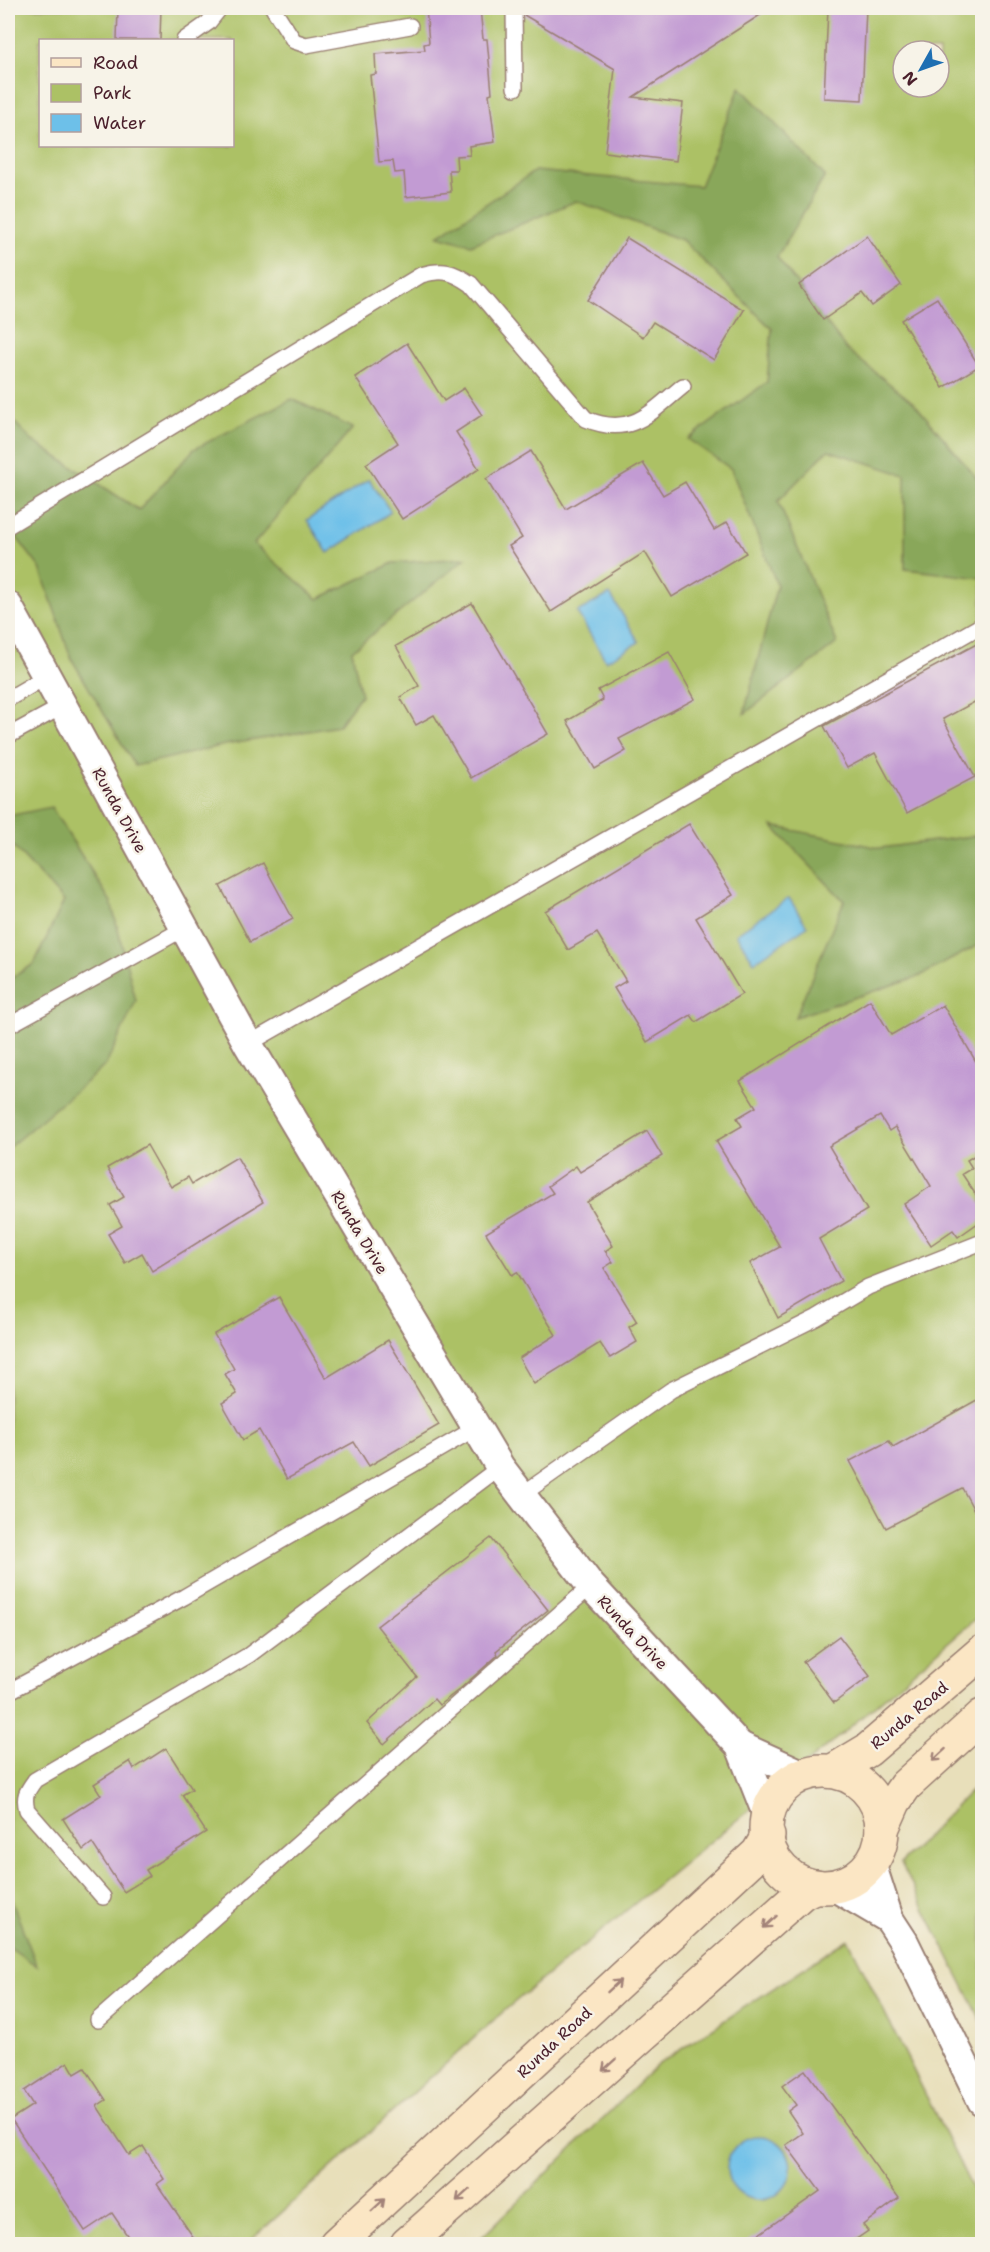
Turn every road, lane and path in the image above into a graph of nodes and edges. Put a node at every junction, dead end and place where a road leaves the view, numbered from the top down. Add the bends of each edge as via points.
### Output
1 (220, 8) edge
2 (273, 8) edge
3 (514, 8) edge
4 (410, 26) dead end
5 (185, 39) edge
6 (515, 88) dead end
7 (683, 386) dead end
8 (8, 526) edge
9 (8, 606) edge
10 (982, 625) edge
11 (47, 676) junction
12 (8, 699) edge
13 (63, 706) junction
14 (8, 736) edge
15 (185, 928) junction
16 (8, 1026) edge
17 (248, 1044) junction
18 (982, 1242) edge
19 (476, 1428) junction
20 (500, 1467) junction
21 (520, 1496) junction
22 (591, 1586) junction
23 (982, 1652) edge
24 (8, 1692) edge
25 (982, 1716) edge
26 (740, 1746) junction
27 (818, 1773) junction
28 (768, 1827) junction
29 (882, 1829) junction
30 (871, 1863) junction
31 (825, 1886) junction
32 (103, 1897) dead end
33 (889, 1919) junction
34 (98, 2020) dead end
35 (982, 2101) edge
36 (336, 2244) edge
37 (407, 2244) edge

1 - 5 lane
2 - 4 lane via 294,41 306,45
3 - 6 lane
7 - 8 lane via 646,417 624,425 606,427 586,419 471,284 442,270 421,275
9 - 11 street, Runda Drive
10 - 17 lane
11 - 12 lane
11 - 13 street, Runda Drive
13 - 14 lane
13 - 15 street, Runda Drive
15 - 16 lane
15 - 17 street, Runda Drive
17 - 19 street, Runda Drive
18 - 21 lane via 868,1287 816,1318 672,1390
19 - 20 street, Runda Drive
19 - 24 lane via 184,1597
20 - 21 street, Runda Drive
20 - 32 lane via 249,1655 35,1780 26,1791 27,1810
21 - 22 street, Runda Drive
22 - 26 street, Runda Drive
22 - 34 lane
23 - 27 street, Runda Road via 868,1750
25 -> 29 street via 905,1786
26 - 27 street
26 - 28 street, Runda Drive
27 - 28 street via 786,1785 776,1797
27 - 29 street via 848,1776 873,1797
28 - 31 street, Runda Drive via 776,1860 787,1873 800,1882
36 -> 28 street, Runda Road via 758,1853
29 - 30 street via 880,1845
30 - 31 street via 849,1882
30 - 33 street
31 - 33 street, Runda Drive
31 -> 37 street via 802,1893
33 - 35 street, Runda Drive

